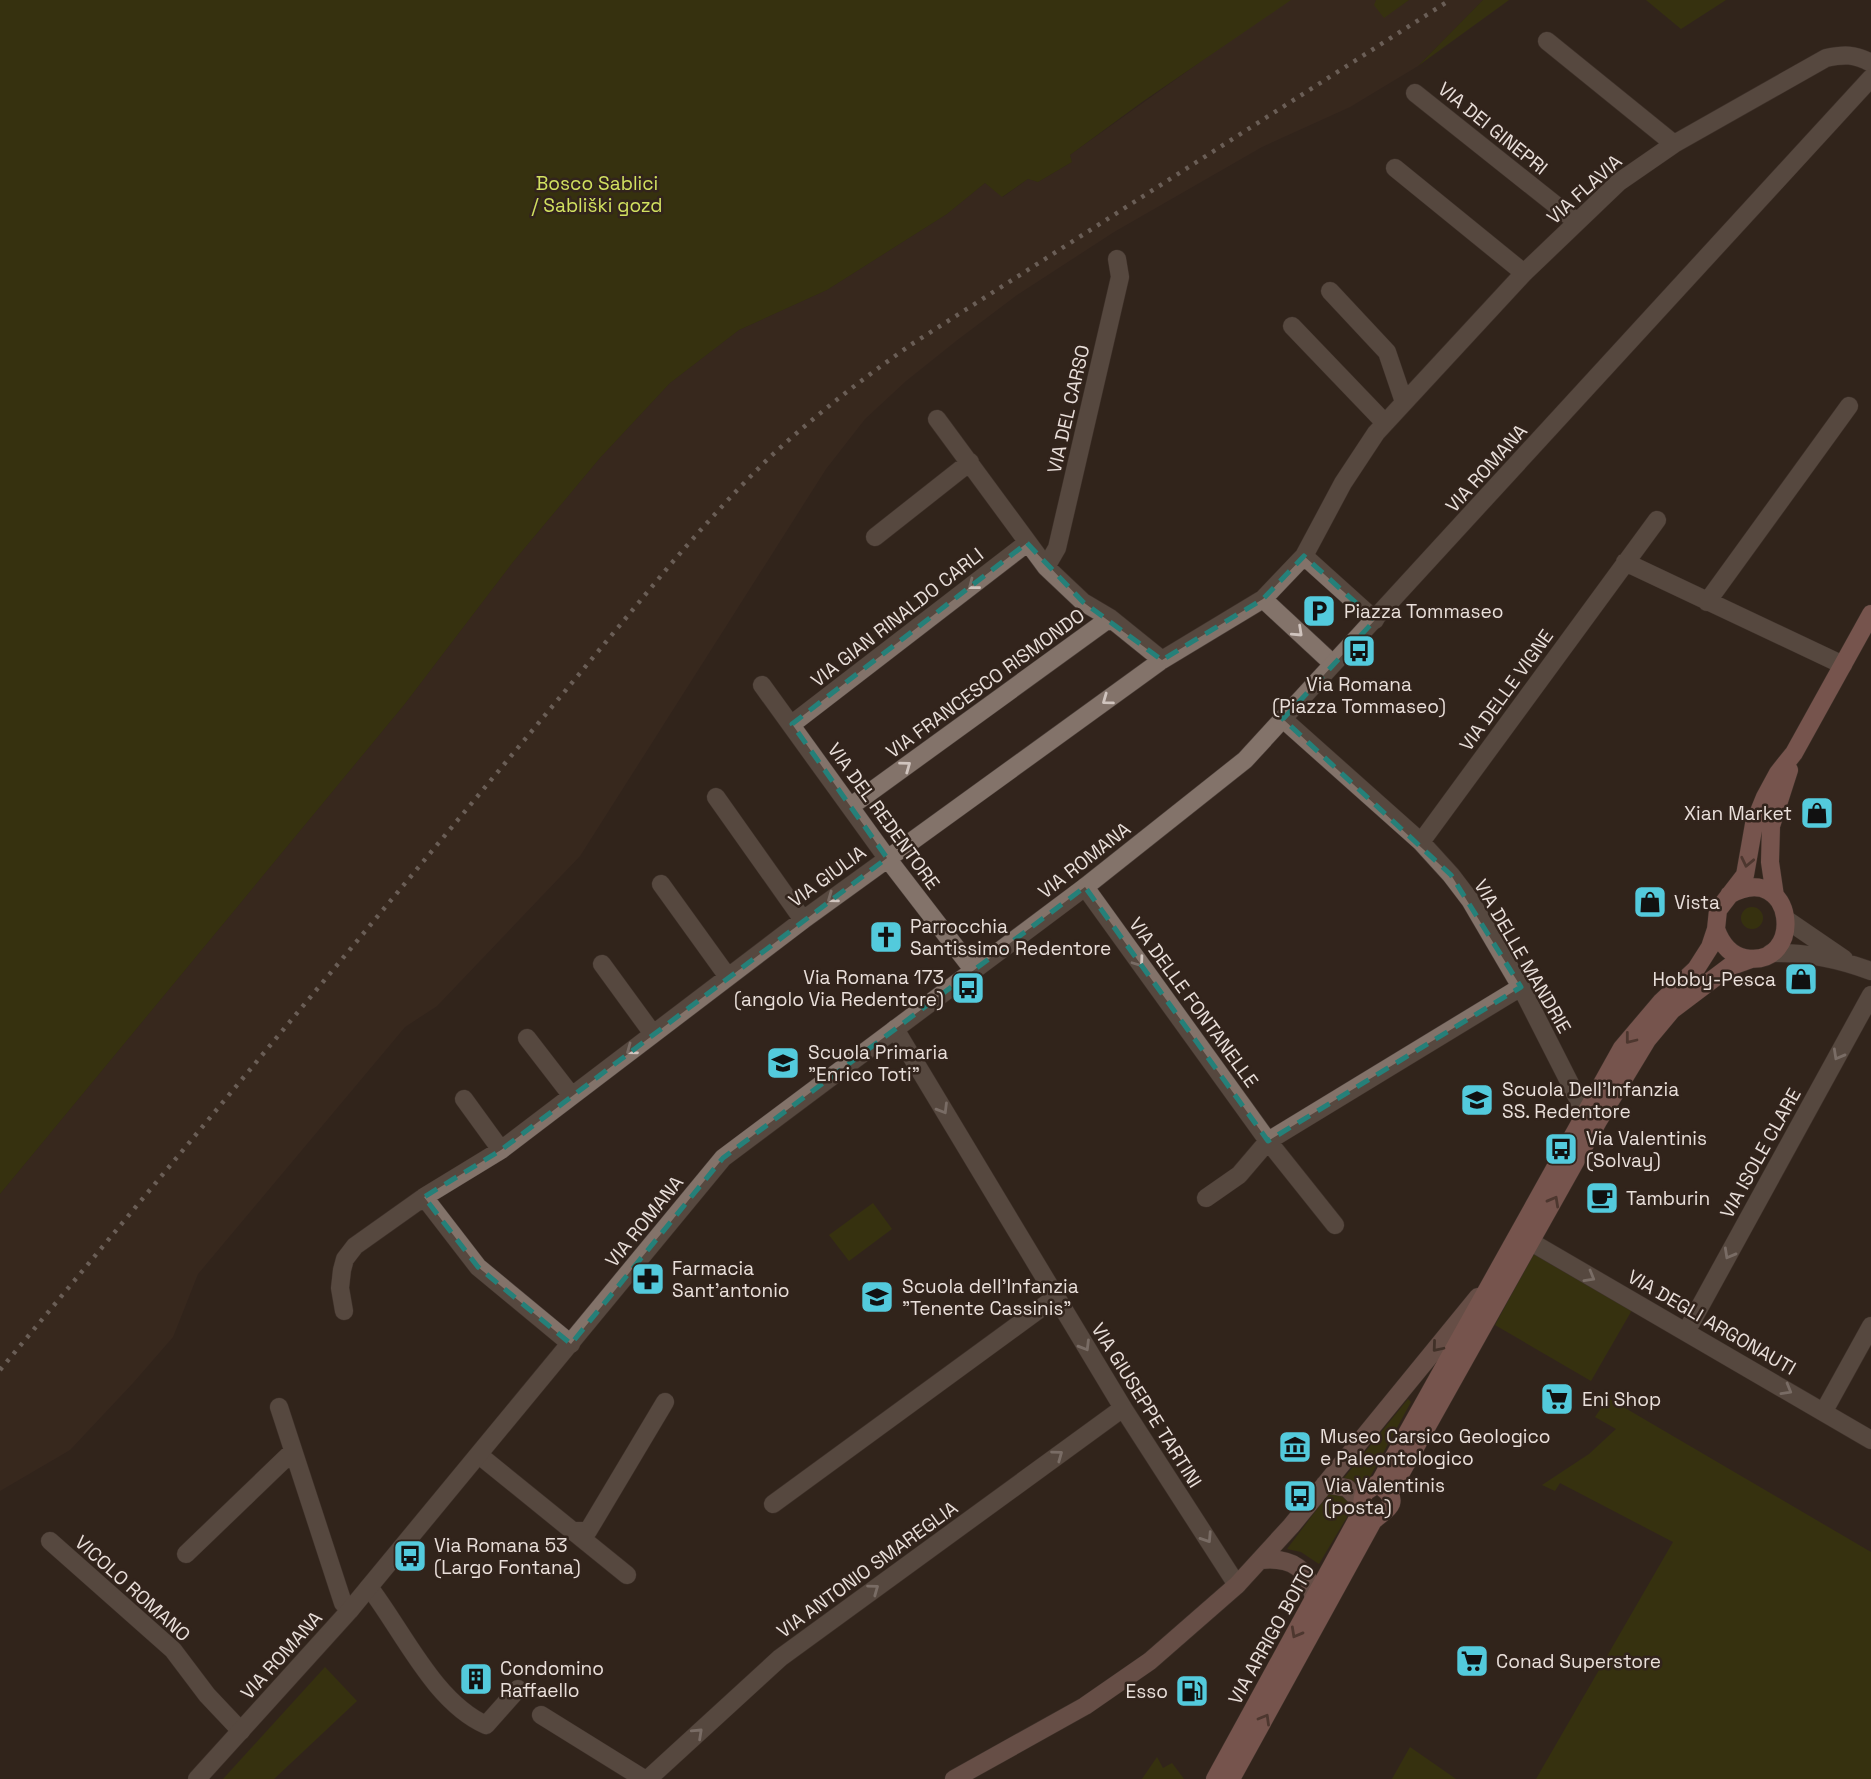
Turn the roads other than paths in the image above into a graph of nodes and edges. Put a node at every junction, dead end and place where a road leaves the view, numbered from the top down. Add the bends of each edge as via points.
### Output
1 (1547, 41) dead end
2 (1871, 63) edge
3 (1871, 78) edge
4 (1415, 93) dead end
5 (1674, 144) junction
6 (1395, 168) dead end
7 (1577, 222) junction
8 (1117, 259) dead end
9 (1524, 273) junction
10 (1330, 291) dead end
11 (1292, 326) dead end
12 (1404, 402) junction
13 (1849, 406) dead end
14 (937, 419) dead end
15 (1385, 423) junction
16 (970, 462) junction
17 (1657, 520) dead end
18 (875, 537) dead end
19 (1027, 543) junction
20 (1304, 556) junction
21 (1625, 562) junction
22 (1046, 567) junction
23 (1263, 599) junction
24 (1707, 602) junction
25 (1871, 614) edge
26 (1110, 618) junction
27 (1375, 620) junction
28 (1162, 660) junction
29 (1333, 664) junction
30 (1843, 665) junction
31 (762, 685) dead end
32 (1283, 719) junction
33 (792, 724) junction
34 (1794, 753) junction
35 (716, 797) dead end
36 (851, 806) junction
37 (1421, 842) junction
38 (887, 858) junction
39 (661, 884) dead end
40 (1085, 887) junction
41 (1729, 895) junction
42 (1775, 896) junction
43 (803, 919) junction
44 (1787, 920) junction
45 (1716, 929) junction
46 (1771, 953) junction
47 (1751, 959) junction
48 (1850, 963) junction
49 (601, 964) dead end
50 (974, 971) junction
51 (1871, 971) edge
52 (728, 977) junction
53 (1521, 987) junction
54 (1871, 995) edge
55 (895, 1029) junction
56 (653, 1034) junction
57 (527, 1038) dead end
58 (571, 1095) junction
59 (464, 1099) dead end
60 (1585, 1113) junction
61 (1268, 1140) junction
62 (501, 1150) junction
63 (424, 1197) junction
64 (1206, 1198) dead end
65 (1335, 1225) dead end
66 (1531, 1242) junction
67 (1502, 1279) junction
68 (1056, 1297) junction
69 (344, 1311) dead end
70 (1871, 1326) edge
71 (1686, 1332) junction
72 (571, 1345) junction
73 (665, 1402) dead end
74 (279, 1407) dead end
75 (1123, 1408) junction
76 (1824, 1411) junction
77 (1871, 1440) edge
78 (292, 1452) junction
79 (480, 1455) junction
80 (1325, 1484) junction
81 (1382, 1490) junction
82 (773, 1504) dead end
83 (1368, 1509) junction
84 (573, 1531) junction
85 (50, 1541) dead end
86 (186, 1554) dead end
87 (1262, 1560) junction
88 (628, 1575) dead end
89 (1237, 1585) junction
90 (369, 1587) junction
91 (1314, 1600) junction
92 (350, 1610) junction
93 (518, 1689) dead end
94 (541, 1715) dead end
95 (241, 1731) junction
96 (197, 1779) edge
97 (646, 1779) edge
98 (954, 1779) edge
99 (1214, 1779) edge
100 (1231, 1779) edge

1 - 5 street
2 - 5 street, VIA FLAVIA via 1844,54 1826,58
3 - 27 street, VIA ROMANA
4 - 7 street, VIA DEI GINEPRI
5 - 7 street, VIA FLAVIA via 1619,182
6 - 9 street
7 - 9 street, VIA FLAVIA
8 - 22 street, VIA DEL CARSO via 1120,277 1057,548
9 - 12 street, VIA FLAVIA
10 - 12 street via 1387,352
11 - 15 street
12 - 15 street, VIA FLAVIA
13 - 24 street
14 - 16 street
15 - 20 street, VIA FLAVIA via 1343,483
16 - 18 street
16 - 19 street
17 - 21 street, VIA DELLE VIGNE
19 - 22 street
19 -> 33 street, VIA GIAN RINALDO CARLI
20 - 23 street
20 - 27 street
21 - 24 street
21 - 37 street, VIA DELLE VIGNE
22 - 26 street via 1083,602
23 - 28 street, VIA GIULIA
23 -> 29 street
24 - 30 street
25 - 30 main road
26 - 28 street
36 -> 26 street, VIA FRANCESCO RISMONDO
27 - 29 street, VIA ROMANA
28 -> 38 street, VIA GIULIA
29 - 32 street, VIA ROMANA
30 - 34 main road
31 - 33 street, VIA DEL REDENTORE
32 - 37 street, VIA DELLE MANDRIE
32 - 40 street, VIA ROMANA via 1245,760
33 - 36 street, VIA DEL REDENTORE
34 -> 41 main road via 1765,797 1754,824 1745,875
34 - 42 main road via 1771,826
35 - 43 street
36 - 38 street, VIA DEL REDENTORE
37 - 53 street, VIA DELLE MANDRIE via 1470,900
38 -> 43 street, VIA GIULIA
38 - 50 street, VIA DEL REDENTORE
39 - 52 street
40 - 50 street, VIA ROMANA
40 -> 61 street, VIA DELLE FONTANELLE
41 - 42 main road via 1752,887
41 - 45 main road via 1718,910
42 - 44 main road
43 - 52 street, VIA GIULIA
44 - 46 main road via 1781,944
44 - 48 street
45 - 47 main road via 1724,946
45 -> 60 main road via 1696,969 1622,1048
46 - 47 main road
46 - 48 street via 1794,952
66 -> 47 main road via 1647,1040 1680,1004 1729,967
48 - 51 street
49 - 56 street
50 - 55 street, VIA ROMANA
52 - 56 street, VIA GIULIA
53 - 60 street, VIA DELLE MANDRIE
53 - 61 street
54 -> 71 street, VIA ISOLE CLARE
55 -> 68 street, VIA GIUSEPPE TARTINI
55 - 72 street, VIA ROMANA via 723,1158
56 -> 58 street, VIA GIULIA
57 - 58 street
58 - 62 street, VIA GIULIA
59 - 62 street
60 - 67 main road
61 - 64 street via 1240,1175
61 - 65 street, VIA DELLE FONTANELLE
62 - 63 street, VIA GIULIA
63 - 69 street, VIA GIULIA via 345,1259 340,1288
63 - 72 street via 478,1267
66 - 67 main road
66 -> 71 street, VIA DEGLI ARGONAUTI
67 -> 80 main road
67 - 81 main road
68 -> 75 street, VIA GIUSEPPE TARTINI
68 - 82 street
70 - 76 street
71 -> 76 street, VIA DEGLI ARGONAUTI
72 - 79 street, VIA ROMANA
73 - 84 street via 588,1531
74 - 78 street
75 -> 89 street, VIA GIUSEPPE TARTINI
97 -> 75 street, VIA ANTONIO SMAREGLIA via 780,1658
76 - 77 street, VIA DEGLI ARGONAUTI
78 - 86 street
78 - 92 street via 343,1603
79 - 84 street
79 - 90 street, VIA ROMANA
80 - 83 main road via 1347,1488
80 - 87 main road
81 - 83 main road via 1365,1492
81 - 83 main road via 1391,1500 1388,1511
83 - 91 main road, VIA ARRIGO BOITO
100 -> 83 main road, VIA ARRIGO BOITO via 1373,1521
84 - 88 street
85 - 95 street, VICOLO ROMANO via 173,1650
87 - 89 main road
87 - 91 main road via 1283,1560 1299,1568 1311,1582
89 - 98 main road via 1150,1661 1107,1691
90 - 92 street, VIA ROMANA
90 - 93 street via 443,1692 475,1720 486,1725
91 -> 99 main road, VIA ARRIGO BOITO
92 - 95 street, VIA ROMANA
94 - 97 street
95 - 96 street, VIA ROMANA

